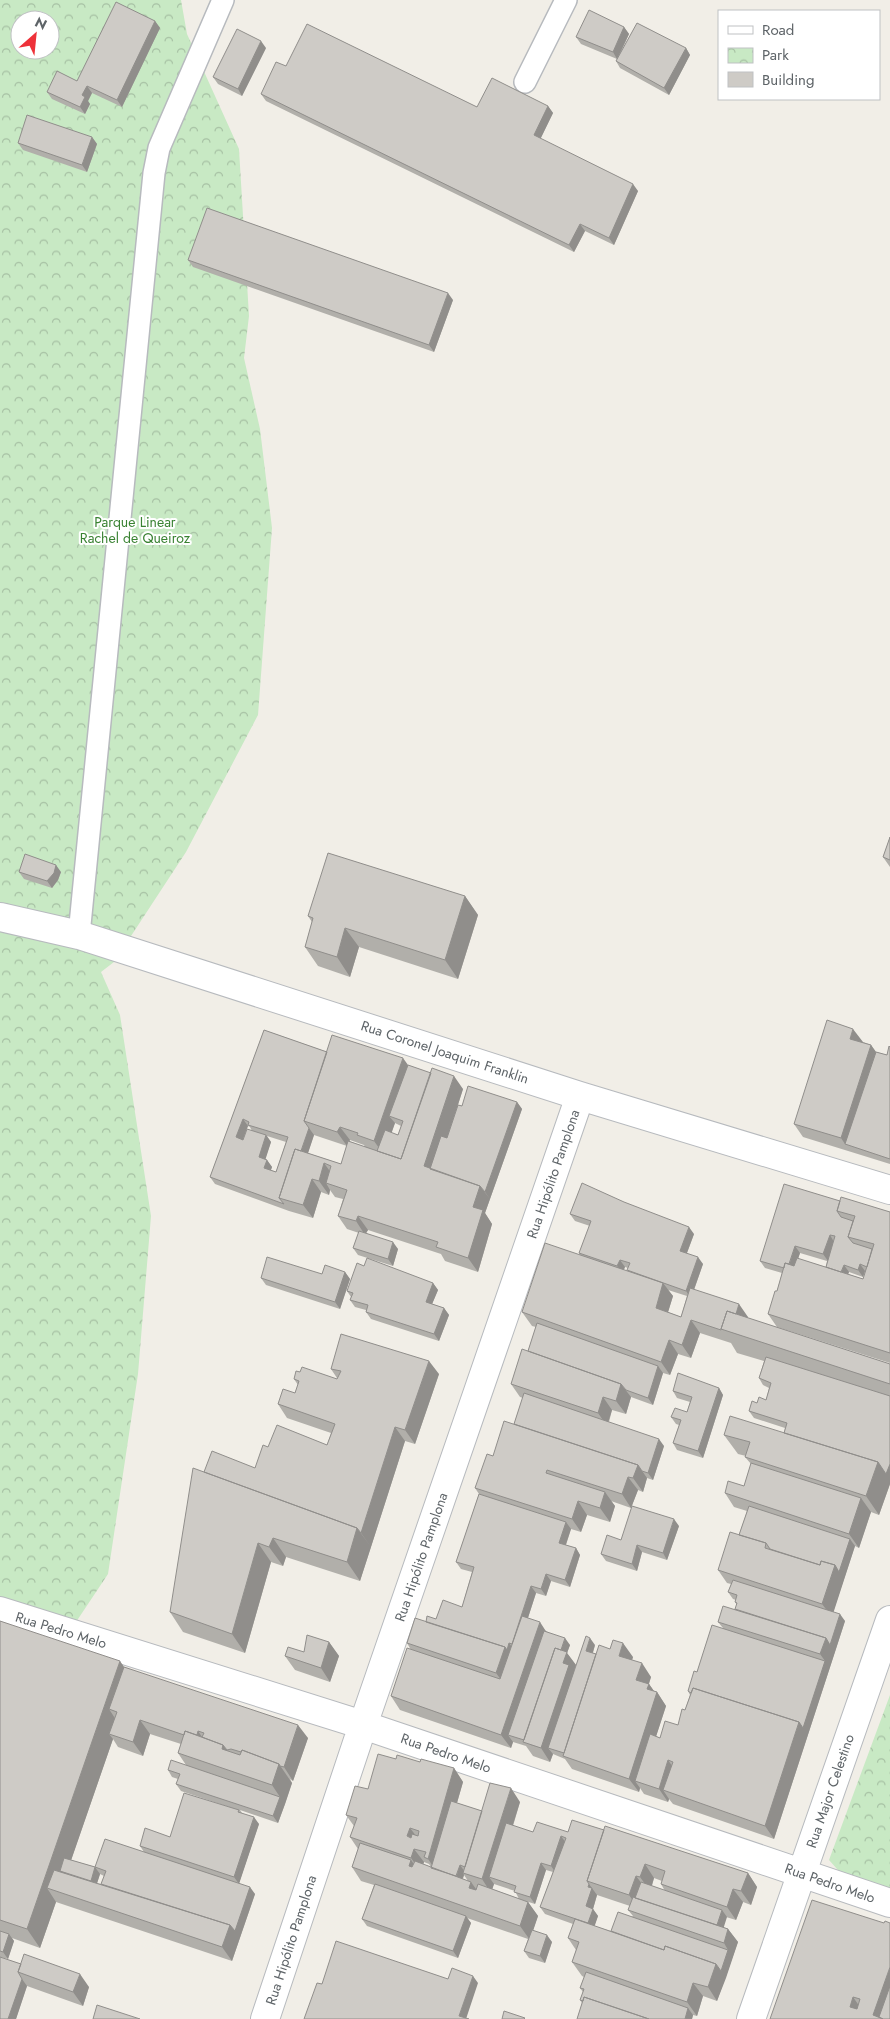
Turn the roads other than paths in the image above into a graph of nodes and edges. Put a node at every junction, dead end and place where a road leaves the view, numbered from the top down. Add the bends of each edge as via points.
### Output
1 (224, 0) edge
2 (566, 0) edge
3 (525, 82) dead end
4 (0, 917) edge
5 (79, 935) junction
6 (580, 1096) junction
7 (890, 1190) edge
8 (0, 1611) edge
9 (890, 1620) edge
10 (363, 1725) junction
11 (802, 1874) junction
12 (890, 1904) edge
13 (265, 2019) edge
14 (751, 2019) edge

1 - 5 lane via 159,148 154,173
2 - 3 lane
4 - 5 street, Rua Coronel Joaquim Franklin
5 - 6 street, Rua Coronel Joaquim Franklin
6 - 7 street, Rua Coronel Joaquim Franklin
6 - 10 street, Rua Hipólito Pamplona
8 - 10 street, Rua Pedro Melo
9 - 11 street, Rua Major Celestino
10 - 11 street, Rua Pedro Melo
10 - 13 street, Rua Hipólito Pamplona
11 - 12 street, Rua Pedro Melo
11 - 14 street, Rua Major Celestino

